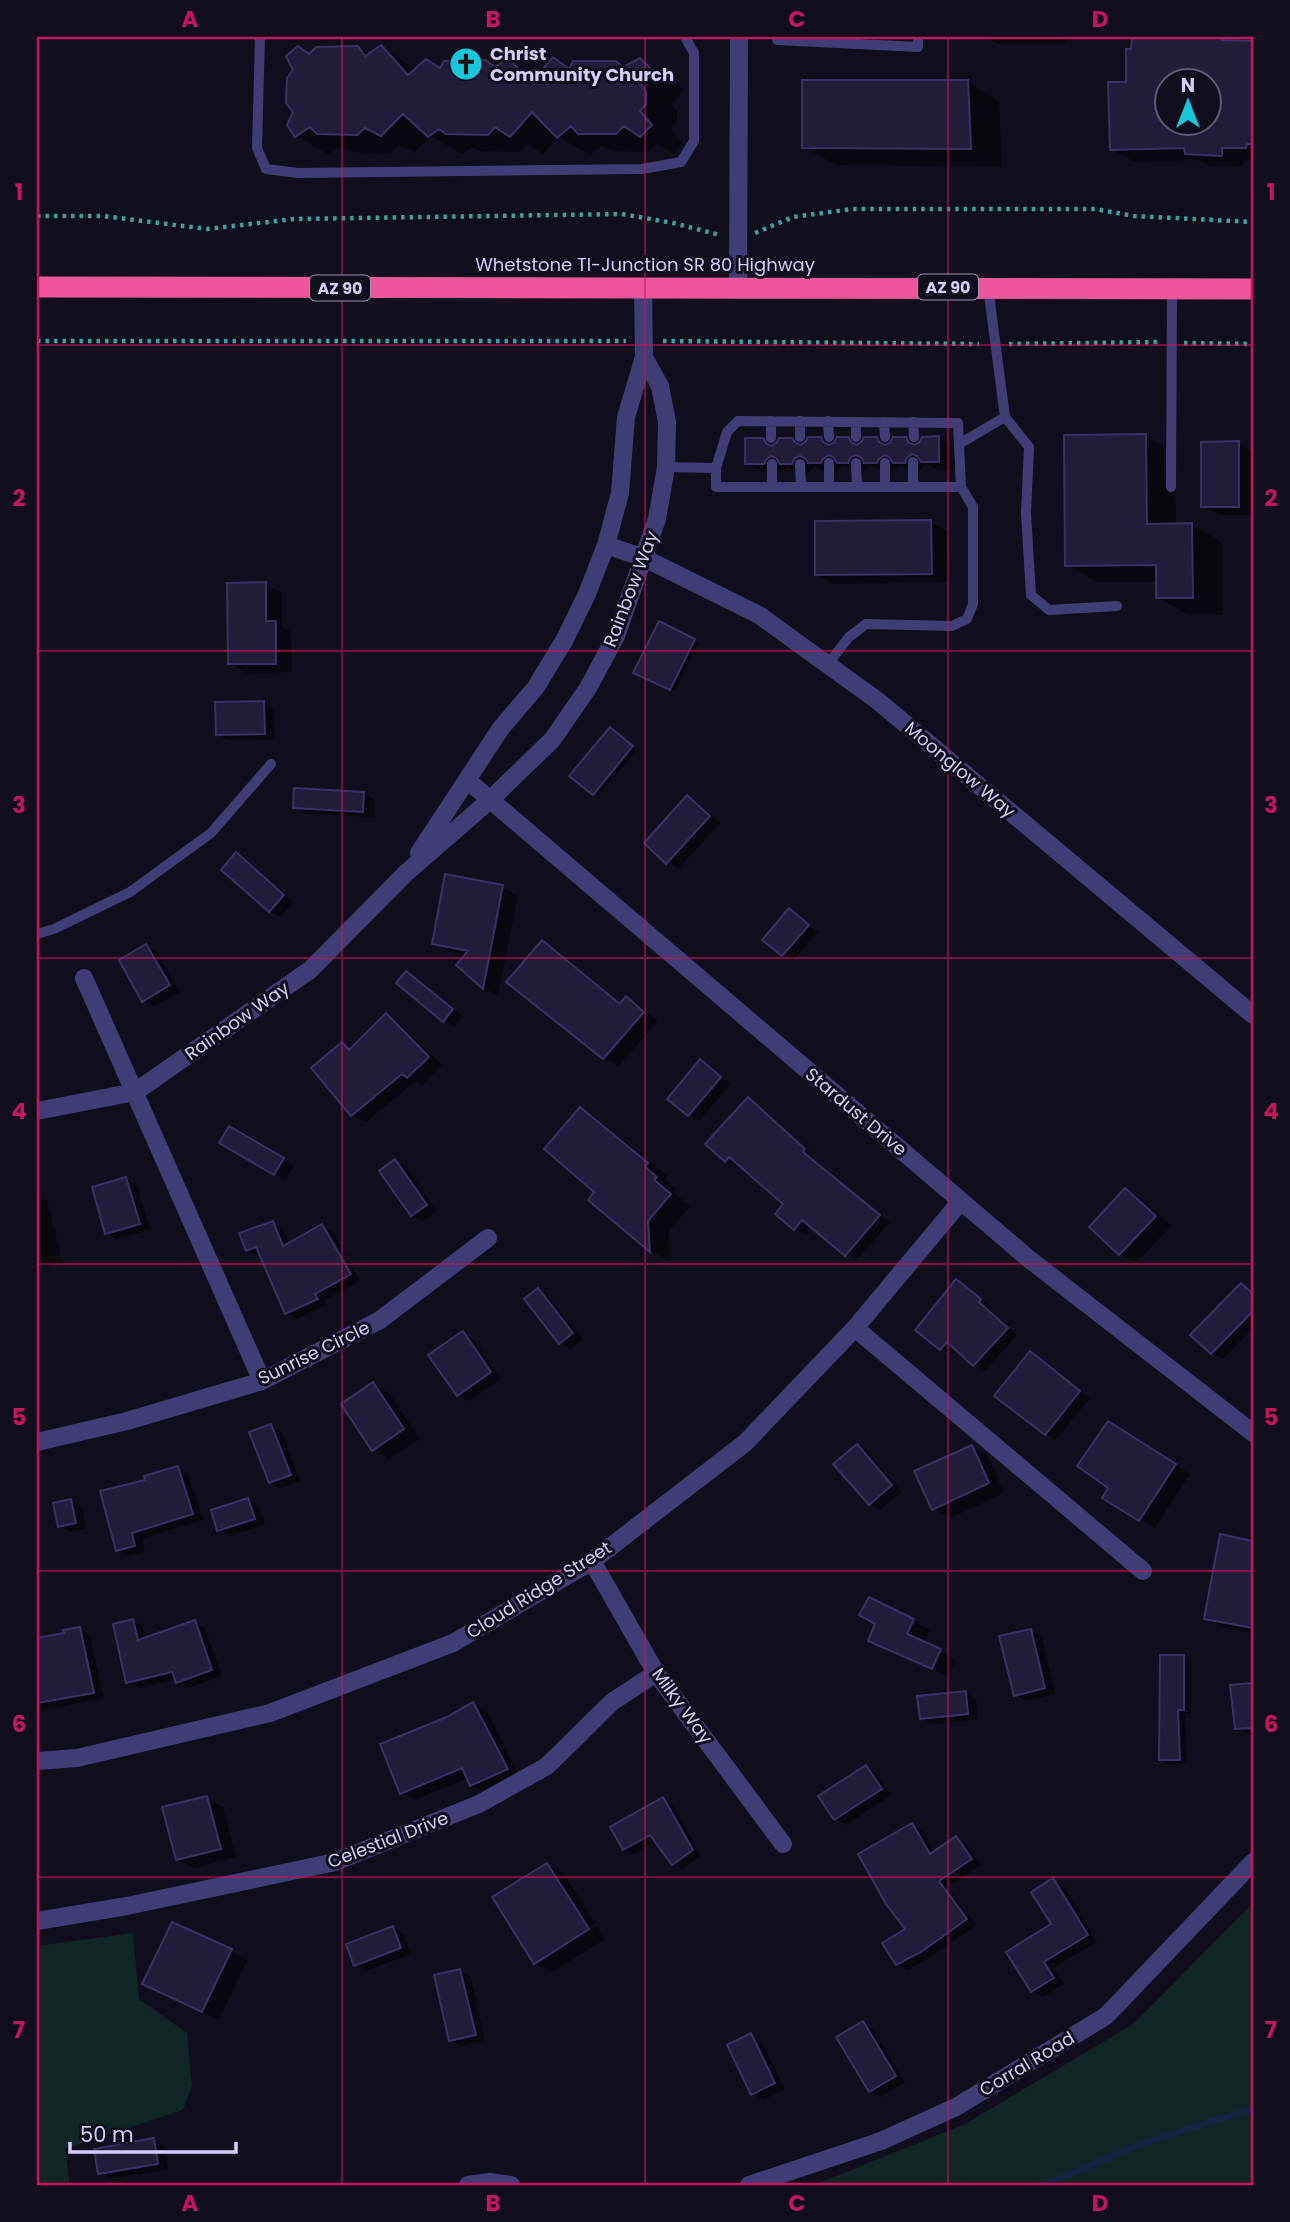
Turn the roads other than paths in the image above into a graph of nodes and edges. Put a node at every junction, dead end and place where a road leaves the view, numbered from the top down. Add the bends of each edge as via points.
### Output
1 (260, 37) edge
2 (685, 37) edge
3 (739, 37) edge
4 (918, 37) edge
5 (777, 40) dead end
6 (37, 287) edge
7 (738, 287) junction
8 (988, 287) junction
9 (643, 289) junction
10 (1172, 289) junction
11 (1253, 289) edge
12 (644, 357) junction
13 (1004, 416) junction
14 (771, 421) junction
15 (800, 421) junction
16 (828, 421) junction
17 (856, 422) junction
18 (884, 422) junction
19 (913, 422) junction
20 (856, 437) dead end
21 (885, 437) dead end
22 (914, 437) dead end
23 (771, 438) dead end
24 (800, 438) dead end
25 (829, 438) dead end
26 (959, 444) junction
27 (829, 463) dead end
28 (856, 463) dead end
29 (885, 463) dead end
30 (913, 463) dead end
31 (772, 464) dead end
32 (800, 464) dead end
33 (666, 467) junction
34 (716, 468) junction
35 (772, 487) junction
36 (801, 487) junction
37 (829, 487) junction
38 (857, 487) junction
39 (885, 487) junction
40 (913, 487) junction
41 (961, 487) junction
42 (1171, 487) dead end
43 (606, 545) junction
44 (645, 558) junction
45 (1117, 606) dead end
46 (828, 664) junction
47 (271, 764) dead end
48 (467, 780) junction
49 (490, 800) junction
50 (406, 873) junction
51 (37, 934) edge
52 (84, 978) dead end
53 (1253, 1016) edge
54 (135, 1092) junction
55 (37, 1111) edge
56 (961, 1201) junction
57 (488, 1238) dead end
58 (855, 1328) junction
59 (262, 1381) junction
60 (1253, 1433) edge
61 (37, 1442) edge
62 (592, 1561) junction
63 (1143, 1570) dead end
64 (656, 1673) junction
65 (37, 1761) edge
66 (783, 1844) dead end
67 (1253, 1862) edge
68 (37, 1921) edge
69 (468, 2185) edge
70 (511, 2185) edge
71 (749, 2185) edge

1 - 2 lane via 257,148 266,169 298,173 642,169 681,162 694,141 694,53
3 - 7 street
4 - 5 lane via 918,47
6 - 9 highway, Whetstone TI-Junction SR 80 Highway / AZ 90
7 - 8 highway, Whetstone TI-Junction SR 80 Highway / AZ 90
7 - 9 highway, Whetstone TI-Junction SR 80 Highway / AZ 90
8 - 10 highway, Whetstone TI-Junction SR 80 Highway / AZ 90
8 - 13 lane
9 - 12 street, Rainbow Way
10 - 11 highway, Whetstone TI-Junction SR 80 Highway / AZ 90
10 - 42 lane
12 - 33 street, Rainbow Way via 660,386 667,422
12 - 43 street, Rainbow Way via 626,417 620,493
13 - 26 lane
13 - 45 lane via 1029,447 1026,513 1031,595 1049,610
14 - 15 lane
14 - 23 lane
14 - 34 lane via 738,421 727,432
15 - 16 lane
15 - 24 lane
16 - 17 lane
16 - 25 lane
17 - 18 lane
17 - 20 lane
18 - 19 lane
18 - 21 lane
19 - 22 lane
19 - 26 lane via 958,423
26 - 41 lane
27 - 37 lane
28 - 38 lane
29 - 39 lane
30 - 40 lane
31 - 35 lane
32 - 36 lane
33 - 34 lane
33 - 44 street, Rainbow Way
34 - 35 lane via 716,487
35 - 36 lane
36 - 37 lane
37 - 38 lane
38 - 39 lane
39 - 40 lane
40 - 41 lane
41 - 46 lane via 973,507 973,604 967,619 952,626 866,624
43 - 44 street, Moonglow Way
43 - 48 street, Rainbow Way via 565,639 536,687 501,728
44 - 46 street, Moonglow Way via 759,615
44 - 49 street, Rainbow Way via 617,636 589,688 552,740
46 - 53 street, Moonglow Way
47 - 51 lane via 211,833 191,848 130,892
48 - 49 street, Stardust Drive
48 - 50 street, Rainbow Way
49 - 50 street, Rainbow Way
49 - 56 street, Stardust Drive
50 - 54 street, Rainbow Way via 310,970
52 - 54 street
54 - 55 street, Rainbow Way
54 - 59 street
56 - 58 street, Cloud Ridge Street
56 - 60 street, Stardust Drive
57 - 59 street, Sunrise Circle via 380,1320
58 - 62 street, Cloud Ridge Street via 745,1443
58 - 63 street
59 - 61 street, Sunrise Circle
62 - 64 street, Milky Way
62 - 65 street, Cloud Ridge Street via 453,1643 270,1713 77,1758
64 - 66 street, Milky Way
64 - 68 street, Celestial Drive via 612,1702 547,1766 479,1804 335,1863
67 - 71 street, Corral Road via 1105,2016 956,2107 881,2141
69 - 70 street

